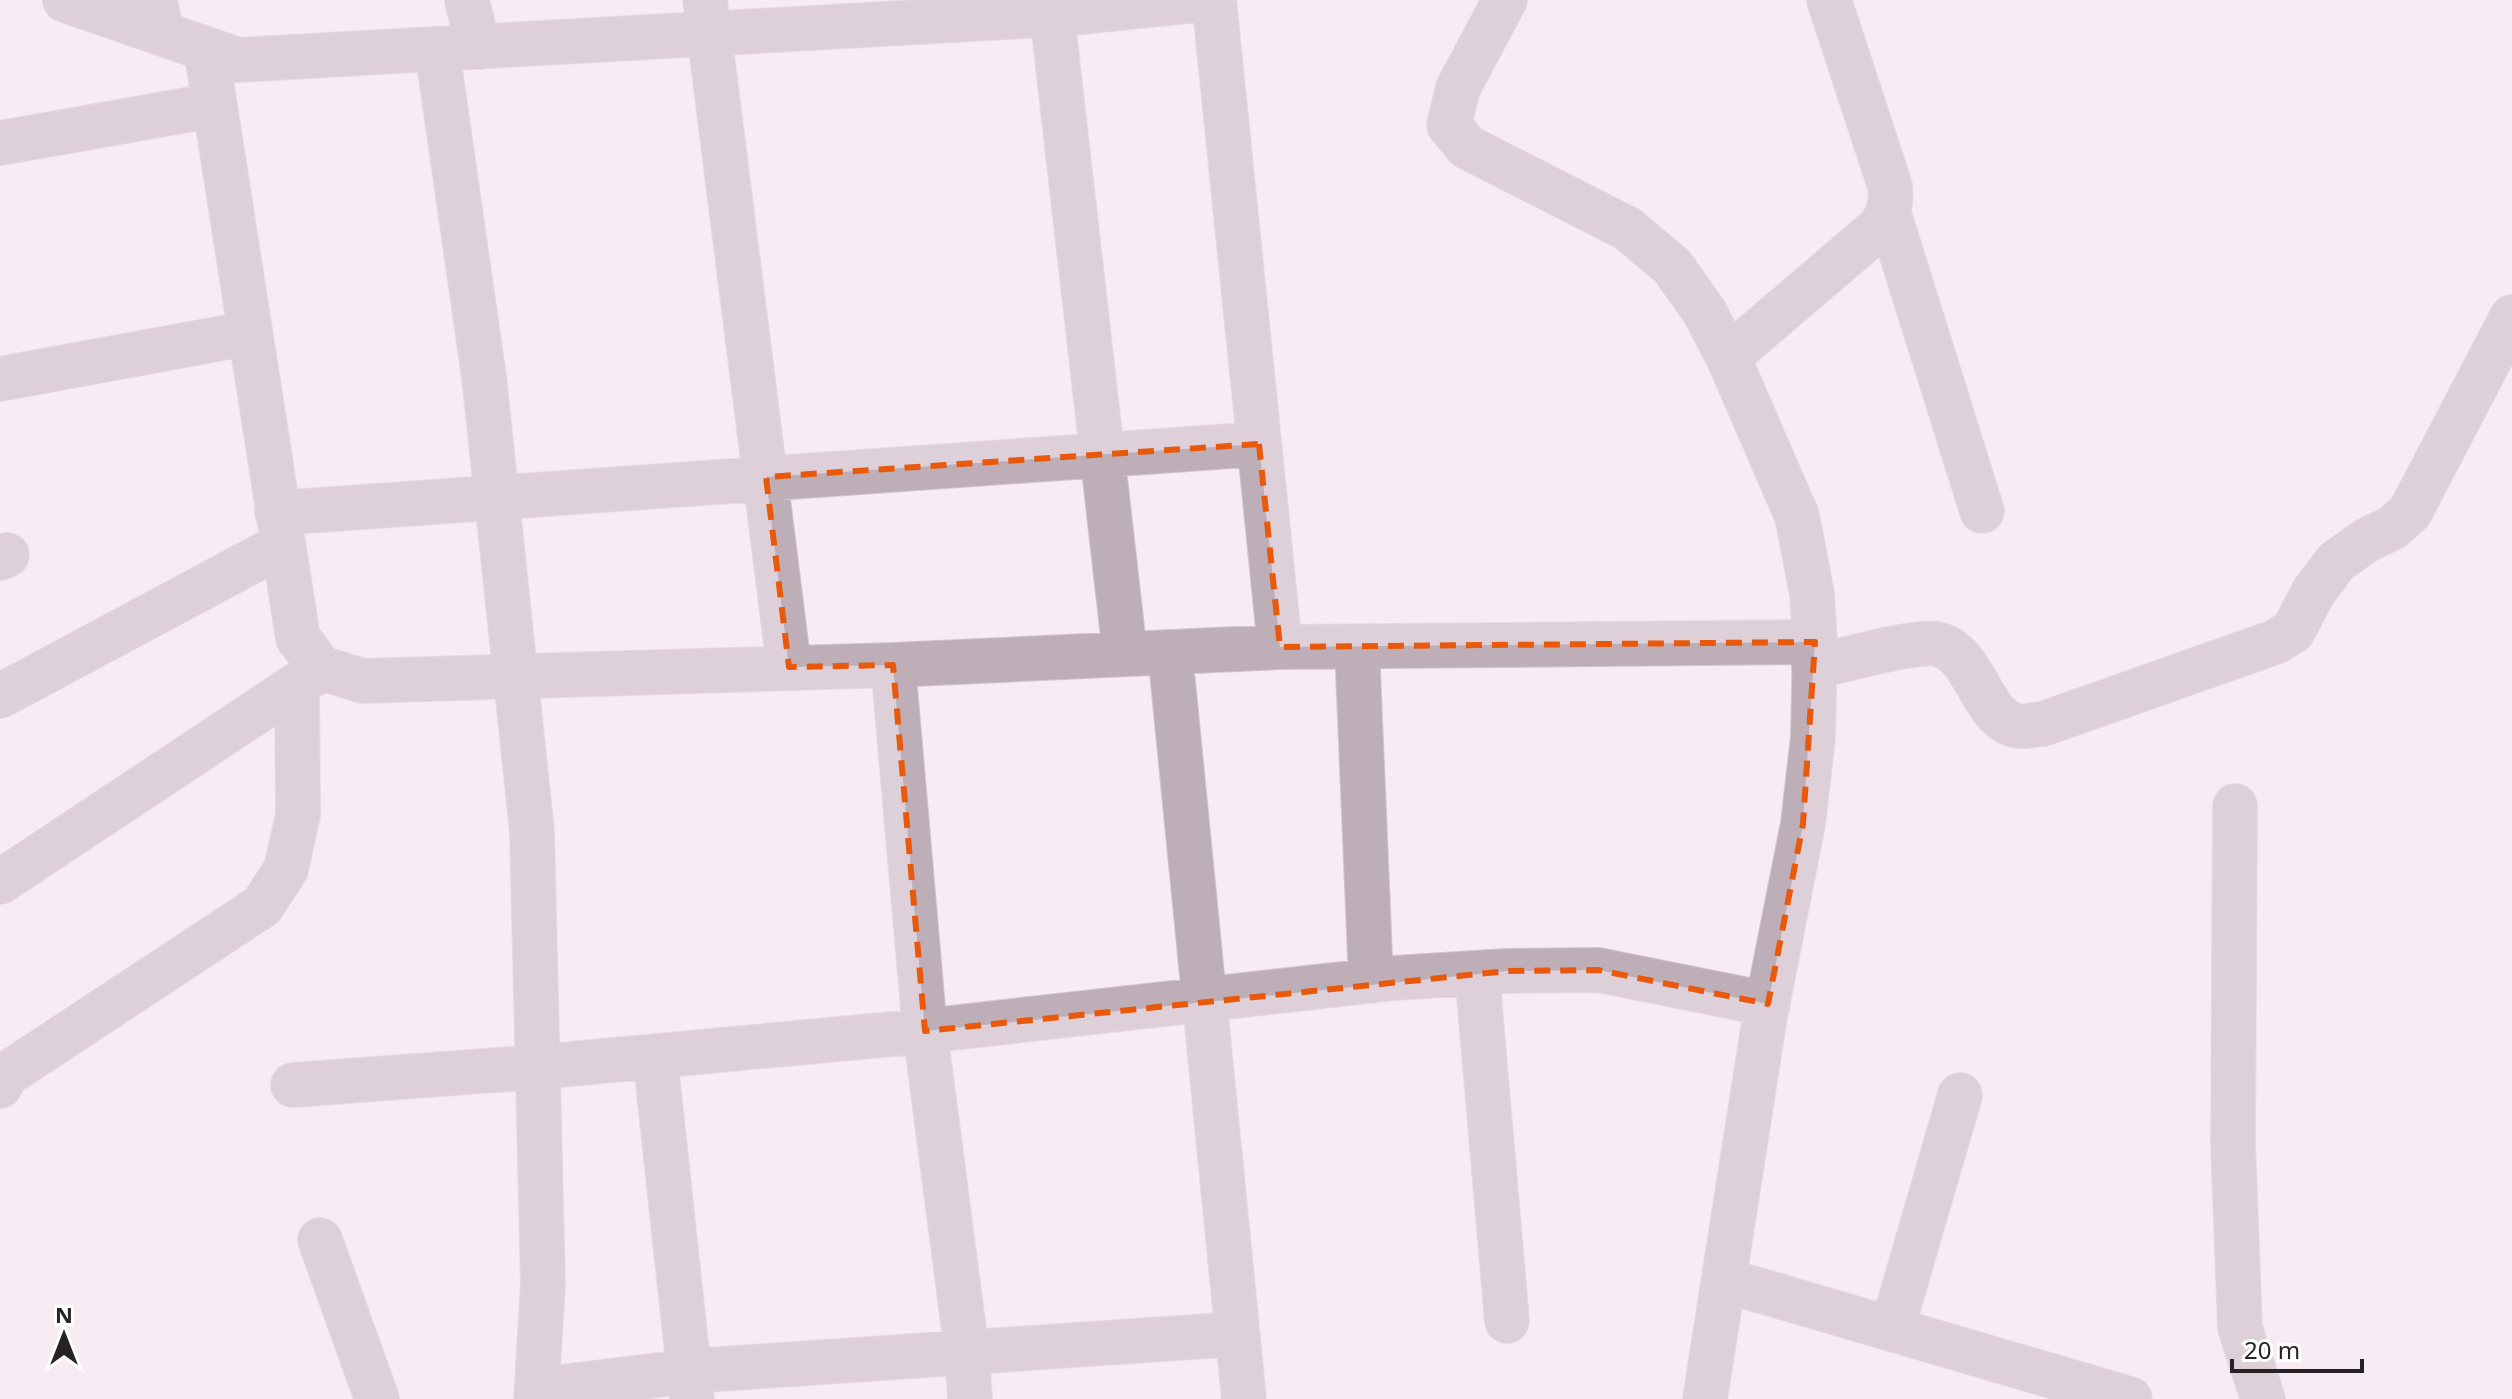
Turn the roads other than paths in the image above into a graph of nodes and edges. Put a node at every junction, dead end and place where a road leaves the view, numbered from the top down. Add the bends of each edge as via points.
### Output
1 (65, 0) edge
2 (467, 0) edge
3 (1198, 0) edge
4 (1214, 0) edge
5 (1505, 0) edge
6 (1829, 0) edge
7 (1101, 5) edge
8 (1052, 14) junction
9 (158, 16) edge
10 (708, 16) edge
11 (457, 48) junction
12 (206, 49) junction
13 (215, 105) junction
14 (0, 143) edge
15 (1889, 214) junction
16 (2512, 317) edge
17 (250, 333) junction
18 (1728, 357) junction
19 (0, 379) edge
20 (1259, 444) junction
21 (1101, 455) junction
22 (766, 477) junction
23 (496, 498) junction
24 (1982, 511) dead end
25 (280, 529) junction
26 (1280, 647) junction
27 (1357, 647) junction
28 (1170, 652) junction
29 (1125, 654) junction
30 (1814, 654) junction
31 (893, 665) junction
32 (789, 667) junction
33 (516, 675) junction
34 (309, 676) junction
35 (0, 696) edge
36 (2235, 806) dead end
37 (0, 882) edge
38 (1477, 973) junction
39 (1371, 981) junction
40 (1203, 1000) junction
41 (1768, 1004) junction
42 (925, 1031) junction
43 (655, 1056) junction
44 (538, 1067) junction
45 (293, 1085) dead end
46 (0, 1086) edge
47 (1960, 1095) dead end
48 (320, 1240) dead end
49 (1724, 1280) junction
50 (1507, 1321) dead end
51 (1892, 1329) junction
52 (1237, 1334) junction
53 (967, 1353) junction
54 (692, 1385) edge
55 (536, 1395) edge
56 (377, 1399) edge
57 (970, 1399) edge
58 (1244, 1399) edge
59 (1705, 1399) edge
60 (2130, 1399) edge
61 (2263, 1399) edge

1 - 9 street
2 - 11 street
3 - 7 street
4 - 20 street
5 - 18 street via 1458,88 1449,125 1467,147 1628,229 1672,266
6 - 15 street via 1890,186
7 - 8 street
8 - 10 street
8 - 21 street
9 - 12 street
10 - 11 street
10 - 22 street
11 - 12 street via 238,60
11 - 23 street
12 - 13 street
13 - 14 street
13 - 17 street
15 - 18 street
15 - 24 street
16 - 30 street via 2410,512 2337,561 2293,631 2275,642 2043,724 2017,726 1996,713 1962,659 1937,644
17 - 19 street
17 - 25 street
18 - 30 street via 1797,516 1812,594
20 - 21 street
20 - 26 street
21 - 22 street
21 - 29 street
22 - 23 street
22 - 32 street
23 - 25 street
23 - 33 street
25 - 34 street
25 - 35 street
26 - 27 street
26 - 28 street
27 - 30 street
27 - 39 street
28 - 29 street
28 - 40 street
29 - 31 street
30 - 41 street via 1813,737 1803,824
31 - 32 street
31 - 42 street
32 - 33 street
33 - 34 street via 363,681
33 - 44 street via 532,832
34 - 37 street
34 - 46 street via 298,815 286,869 262,906 7,1074
36 - 61 street via 2233,1143 2240,1328
38 - 39 street
38 - 41 street via 1598,970
38 - 50 street
39 - 40 street
40 - 42 street
40 - 52 street
41 - 49 street
42 - 43 street
42 - 53 street
43 - 44 street
43 - 54 street
44 - 45 street
44 - 55 street via 543,1285
47 - 51 street
48 - 56 street
49 - 51 street
49 - 59 street
51 - 60 street
52 - 53 street
52 - 58 street
53 - 54 street
53 - 57 street
54 - 55 street

